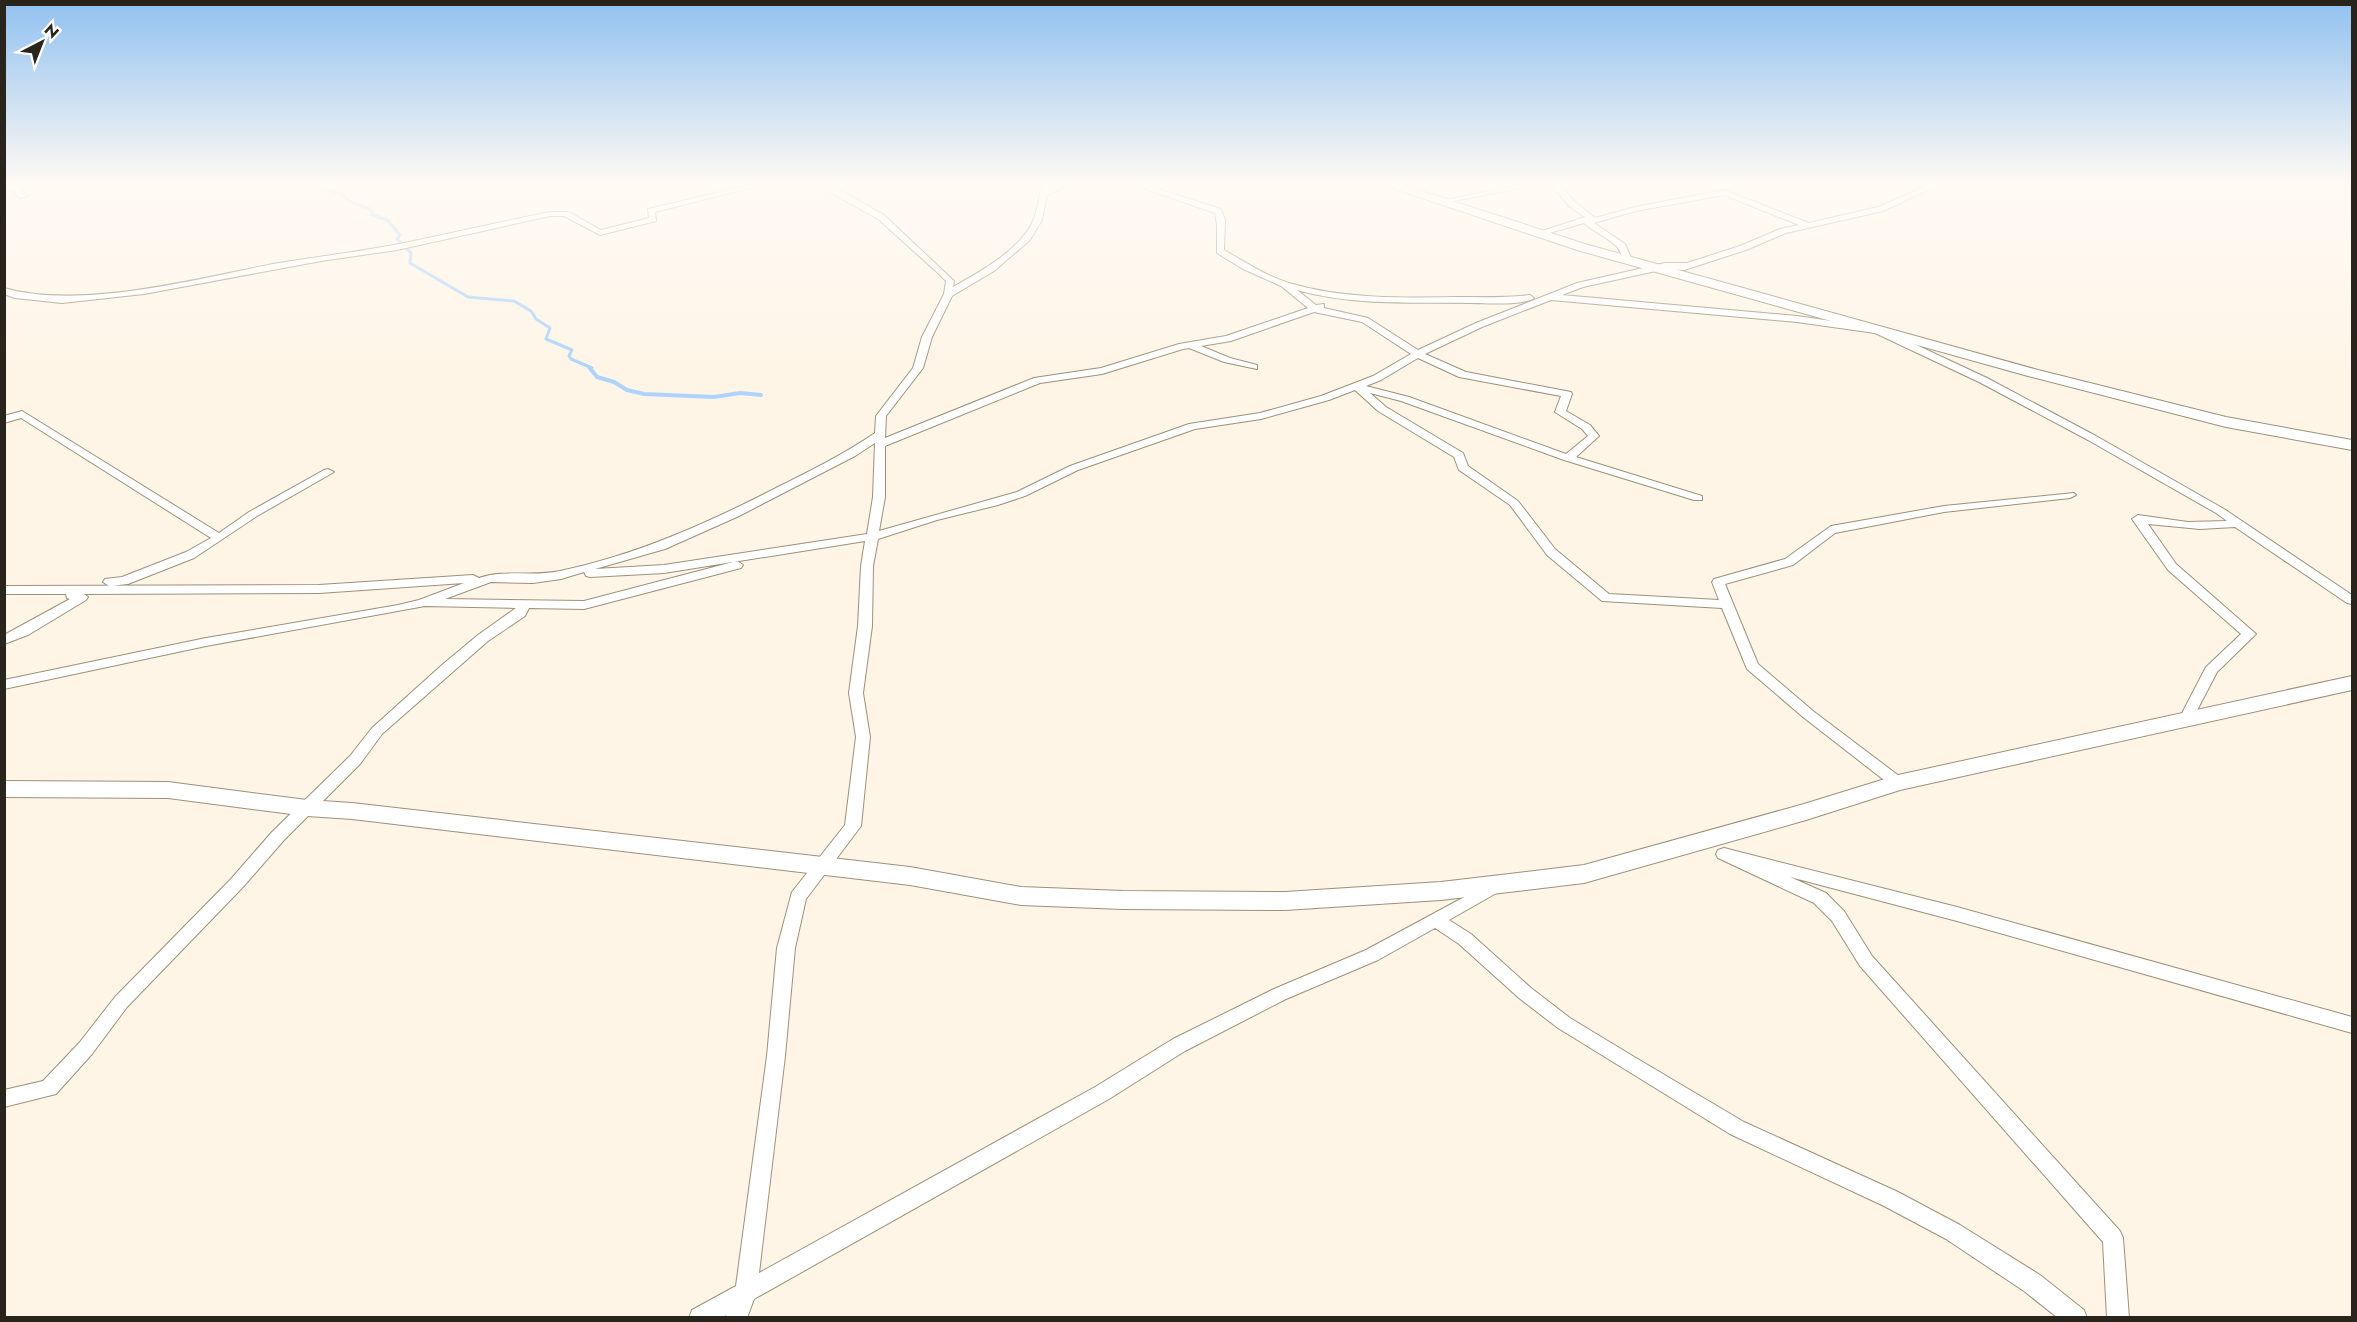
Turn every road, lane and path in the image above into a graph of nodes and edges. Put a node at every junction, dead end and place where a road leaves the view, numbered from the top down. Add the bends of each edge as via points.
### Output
1 (403, 246) edge
2 (913, 246) edge
3 (1018, 246) edge
4 (1220, 246) edge
5 (1581, 246) edge
6 (1622, 246) edge
7 (1748, 246) edge
8 (1628, 260) junction
9 (1687, 266) junction
10 (1657, 268) junction
11 (1671, 272) junction
12 (1284, 284) junction
13 (4, 291) edge
14 (948, 294) junction
15 (1347, 295) junction
16 (1547, 296) junction
17 (1315, 309) junction
18 (1877, 330) junction
19 (1182, 346) junction
20 (1418, 355) junction
21 (1254, 367) dead end
22 (1356, 386) junction
23 (4, 409) edge
24 (22, 414) junction
25 (4, 420) edge
26 (880, 439) junction
27 (2352, 445) edge
28 (1568, 458) junction
29 (328, 472) dead end
30 (2070, 495) dead end
31 (1698, 498) dead end
32 (2237, 523) junction
33 (874, 536) junction
34 (219, 538) junction
35 (759, 555) junction
36 (561, 575) junction
37 (490, 578) junction
38 (4, 590) edge
39 (42, 591) junction
40 (2352, 600) edge
41 (423, 603) junction
42 (1727, 604) junction
43 (524, 606) junction
44 (4, 640) edge
45 (2352, 683) edge
46 (4, 685) edge
47 (2186, 719) junction
48 (1898, 783) junction
49 (4, 789) edge
50 (307, 808) junction
51 (1694, 844) junction
52 (1724, 854) junction
53 (821, 866) junction
54 (1499, 885) junction
55 (1435, 920) junction
56 (2352, 1025) edge
57 (4, 1099) edge
58 (746, 1293) junction
59 (700, 1317) edge
60 (736, 1317) edge
61 (2076, 1317) edge
62 (2118, 1317) edge

1 - 13 street via 144,291 62,300
2 - 14 street via 950,280
3 - 14 street via 991,269
4 - 12 street via 1220,251 1246,267
5 - 8 street
6 - 8 street
7 - 9 street
8 - 10 street
9 - 10 street
9 - 11 street
10 - 11 street
10 - 16 street
11 - 18 street
12 - 15 street via 1315,294
12 - 17 street
14 - 26 street via 927,337 918,368 881,416
15 - 16 street via 1429,300
15 - 17 street
16 - 18 street
16 - 20 street
17 - 19 street via 1228,339
17 - 20 street via 1365,320
18 - 27 street via 2226,422
18 - 32 street via 2092,438
19 - 21 street via 1190,345
19 - 26 street via 1102,371 1038,380
20 - 22 street
20 - 28 street via 1462,375 1567,394 1560,412 1594,436
22 - 28 street via 1405,399
22 - 33 street via 1261,416 1193,426 1074,468 1021,494
22 - 42 street via 1382,409 1458,455 1463,468 1514,503 1551,552 1606,598
23 - 24 street
24 - 25 street
24 - 34 street
26 - 33 street
26 - 36 street via 735,514 661,546
28 - 31 street
29 - 34 street
30 - 42 street via 1944,509 1831,530 1789,562 1718,582
32 - 40 street
32 - 47 street via 2179,526 2138,519 2172,567 2248,634 2211,670
33 - 35 street
33 - 53 street via 867,566 865,626 856,693 863,737 853,826
34 - 39 street via 175,562 124,580
35 - 36 street via 664,569
35 - 43 street via 737,565 584,605
36 - 37 street
37 - 39 street via 319,589
37 - 41 street
38 - 39 street
39 - 44 street via 82,597
41 - 43 street
41 - 46 street via 207,642
42 - 48 street via 1752,666
43 - 50 street via 378,731
45 - 47 street
47 - 48 street
48 - 51 street
49 - 50 street via 168,790
50 - 53 street
50 - 57 street via 121,1002 49,1088
51 - 52 street
51 - 54 street via 1584,874
52 - 56 street via 1957,914
52 - 62 street via 1820,898 1866,962 2113,1238
53 - 54 street via 910,876 1021,896 1123,900 1285,901
53 - 58 street via 798,897 786,948
54 - 55 street
55 - 58 street via 1372,955 1280,994 1179,1045 1102,1093
55 - 61 street via 1466,939 1564,1023 1624,1061 1737,1128 1953,1232
58 - 59 street
58 - 60 street

